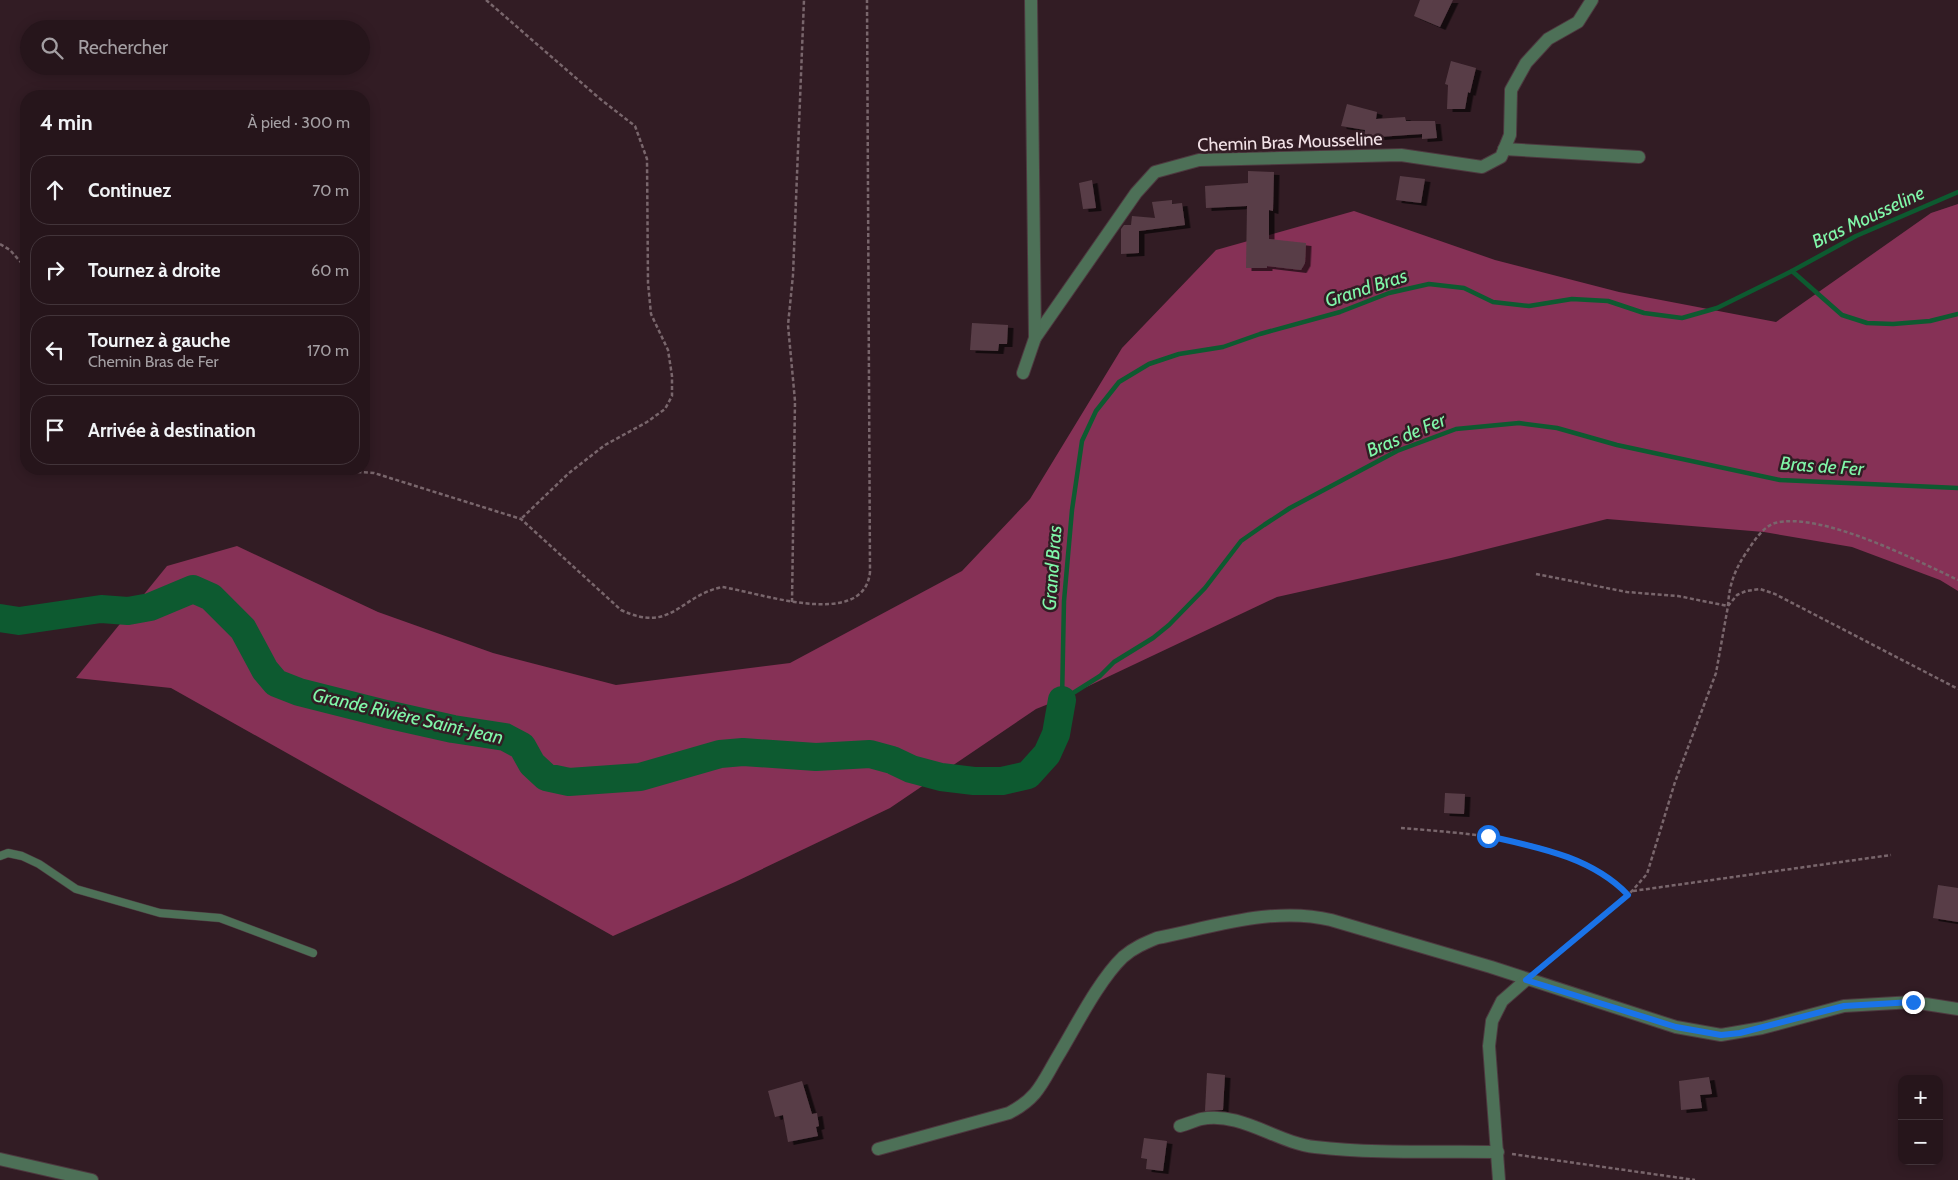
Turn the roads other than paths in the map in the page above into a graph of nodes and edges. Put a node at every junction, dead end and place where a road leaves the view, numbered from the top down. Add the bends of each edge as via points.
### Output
1 (1031, 0) edge
2 (1592, 0) edge
3 (1504, 149) junction
4 (1639, 157) dead end
5 (1035, 338) junction
6 (1022, 372) dead end
7 (0, 856) edge
8 (313, 953) dead end
9 (1526, 980) junction
10 (1958, 1008) edge
11 (1180, 1126) dead end
12 (878, 1149) dead end
13 (1498, 1152) junction
14 (0, 1159) edge
15 (92, 1180) edge
16 (1499, 1180) edge

1 - 5 street
2 - 3 street via 1578,22 1548,39 1526,63 1511,90 1510,135
3 - 4 street
3 - 5 street, Chemin Bras Mousseline via 1501,156 1482,167 1400,155 1199,160 1155,172 1136,193
5 - 6 street
7 - 8 lane via 8,853 22,856 76,890 160,913 220,918
9 - 10 street via 1676,1027 1721,1035 1844,1006 1913,1002
9 - 12 street via 1311,915 1284,914 1157,938 1124,957 1104,981 1042,1086 1026,1104 1009,1113
9 - 13 street via 1502,1001 1492,1021 1489,1046
11 - 13 street via 1218,1118 1312,1147
13 - 16 street
14 - 15 street

